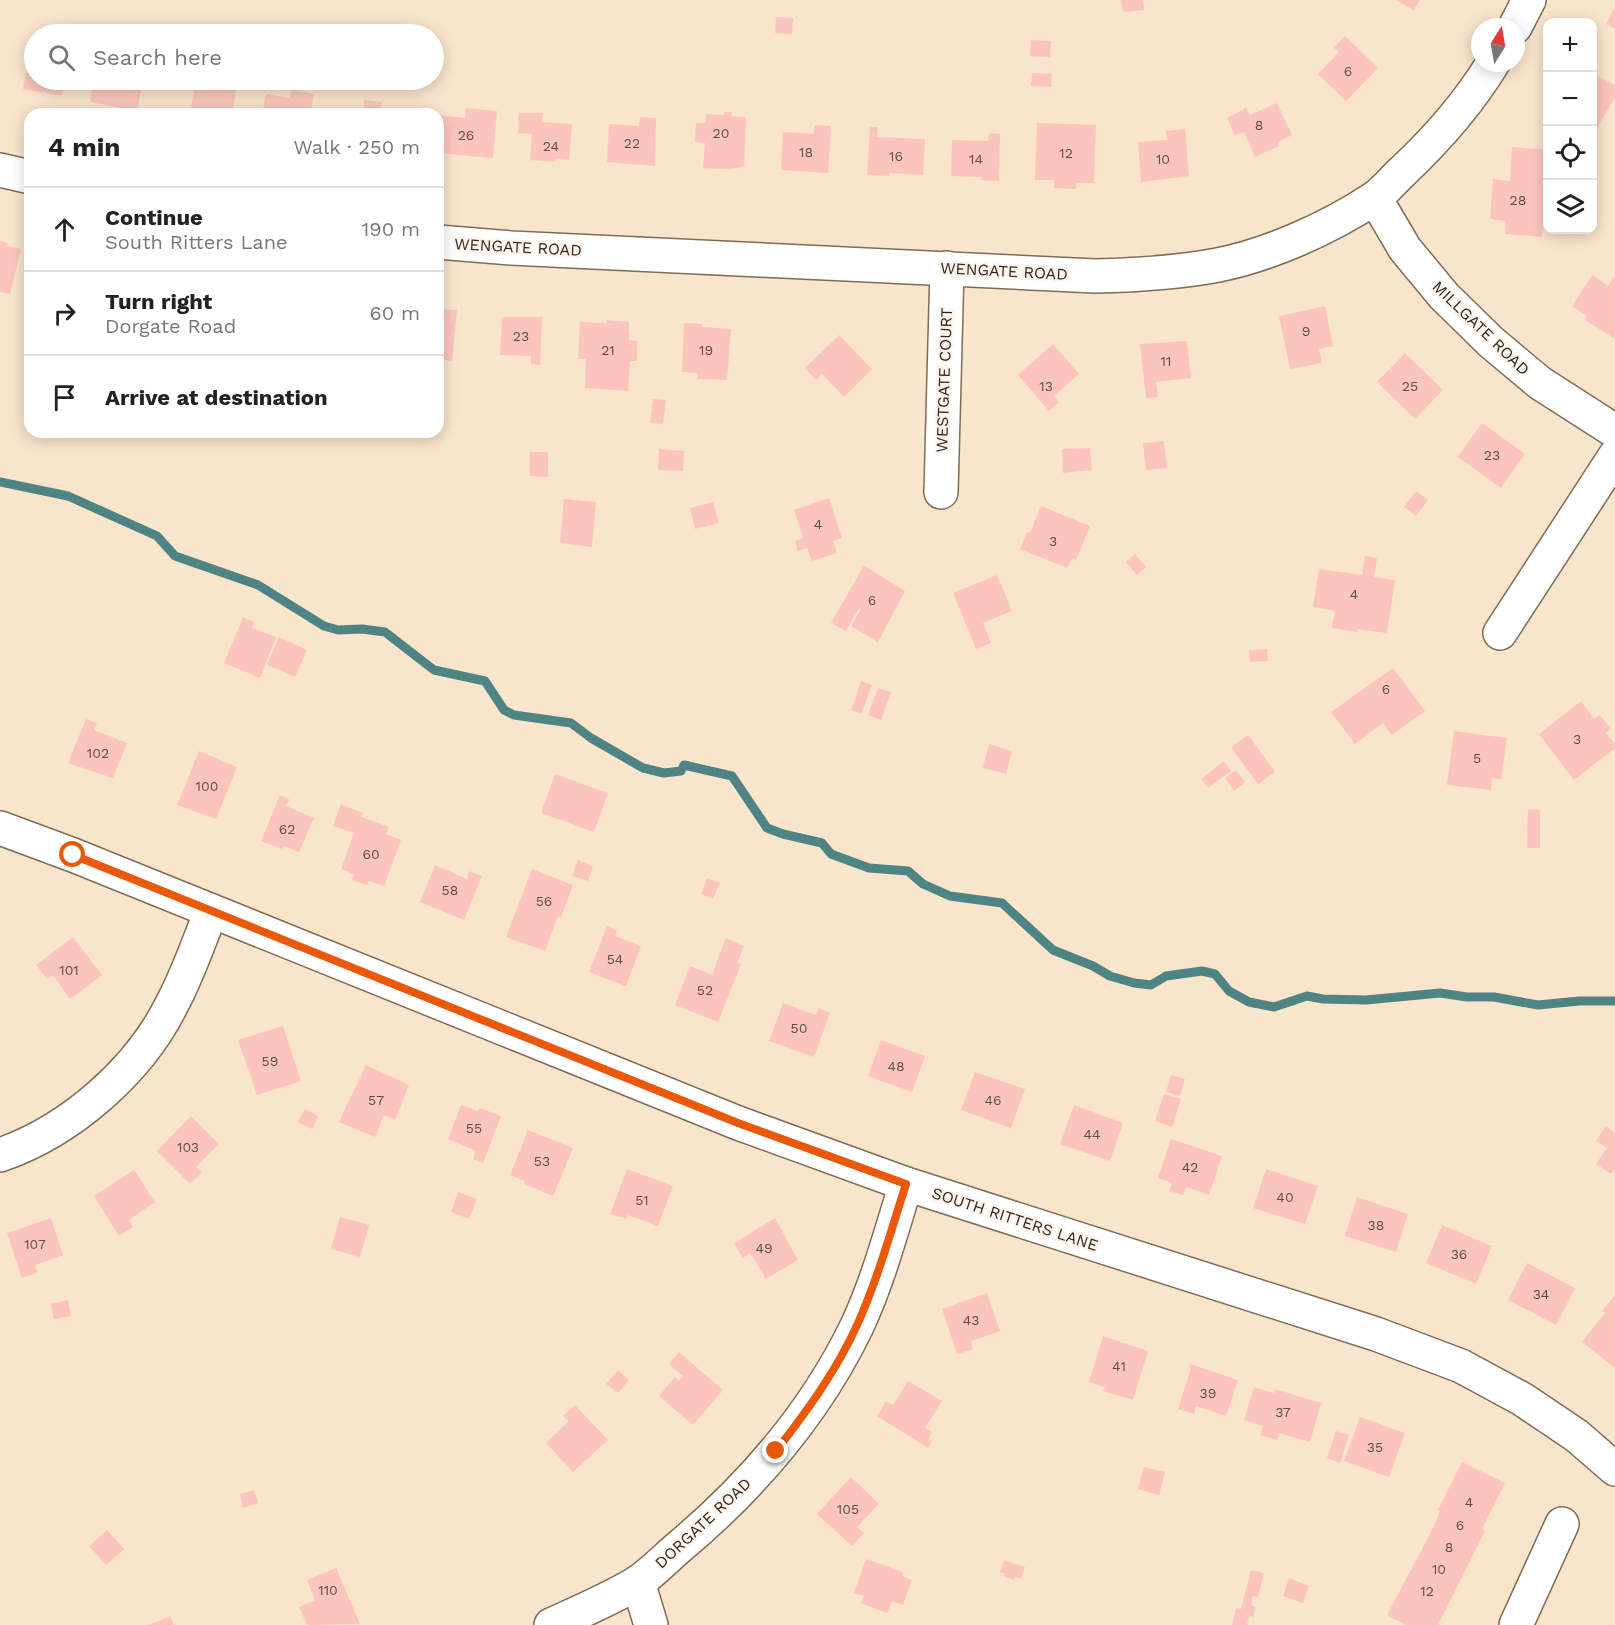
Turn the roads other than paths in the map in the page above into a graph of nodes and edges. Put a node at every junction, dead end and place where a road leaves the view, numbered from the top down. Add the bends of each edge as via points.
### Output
1 (1529, 0) edge
2 (1520, 18) edge
3 (1488, 72) edge
4 (0, 170) edge
5 (24, 176) edge
6 (1374, 198) junction
7 (444, 242) edge
8 (947, 268) junction
9 (1615, 431) edge
10 (1615, 456) edge
11 (941, 492) dead end
12 (1500, 633) dead end
13 (0, 828) edge
14 (212, 911) junction
15 (0, 1155) edge
16 (906, 1184) junction
17 (1615, 1469) edge
18 (1562, 1524) dead end
19 (638, 1582) junction
20 (551, 1625) edge
21 (651, 1625) edge
22 (1516, 1625) edge

1 - 2 street
3 - 6 street, WENGATE ROAD via 1433,143
4 - 5 street
6 - 8 street, WENGATE ROAD via 1273,248 1219,264 1153,274 1095,276
6 - 9 street, MILLGATE ROAD via 1405,249 1444,296 1491,342 1540,383
7 - 8 street, WENGATE ROAD
8 - 11 street, WESTGATE COURT
10 - 12 street
13 - 14 street, SOUTH RITTERS LANE
14 - 15 street via 172,1005 147,1045 121,1075 54,1130
14 - 16 street, SOUTH RITTERS LANE via 738,1123
16 - 17 street, SOUTH RITTERS LANE via 1376,1334 1461,1366 1577,1436
16 - 19 street, DORGATE ROAD via 878,1275 857,1325 810,1407 743,1488
18 - 22 street
19 - 20 street, DORGATE ROAD
19 - 21 street

